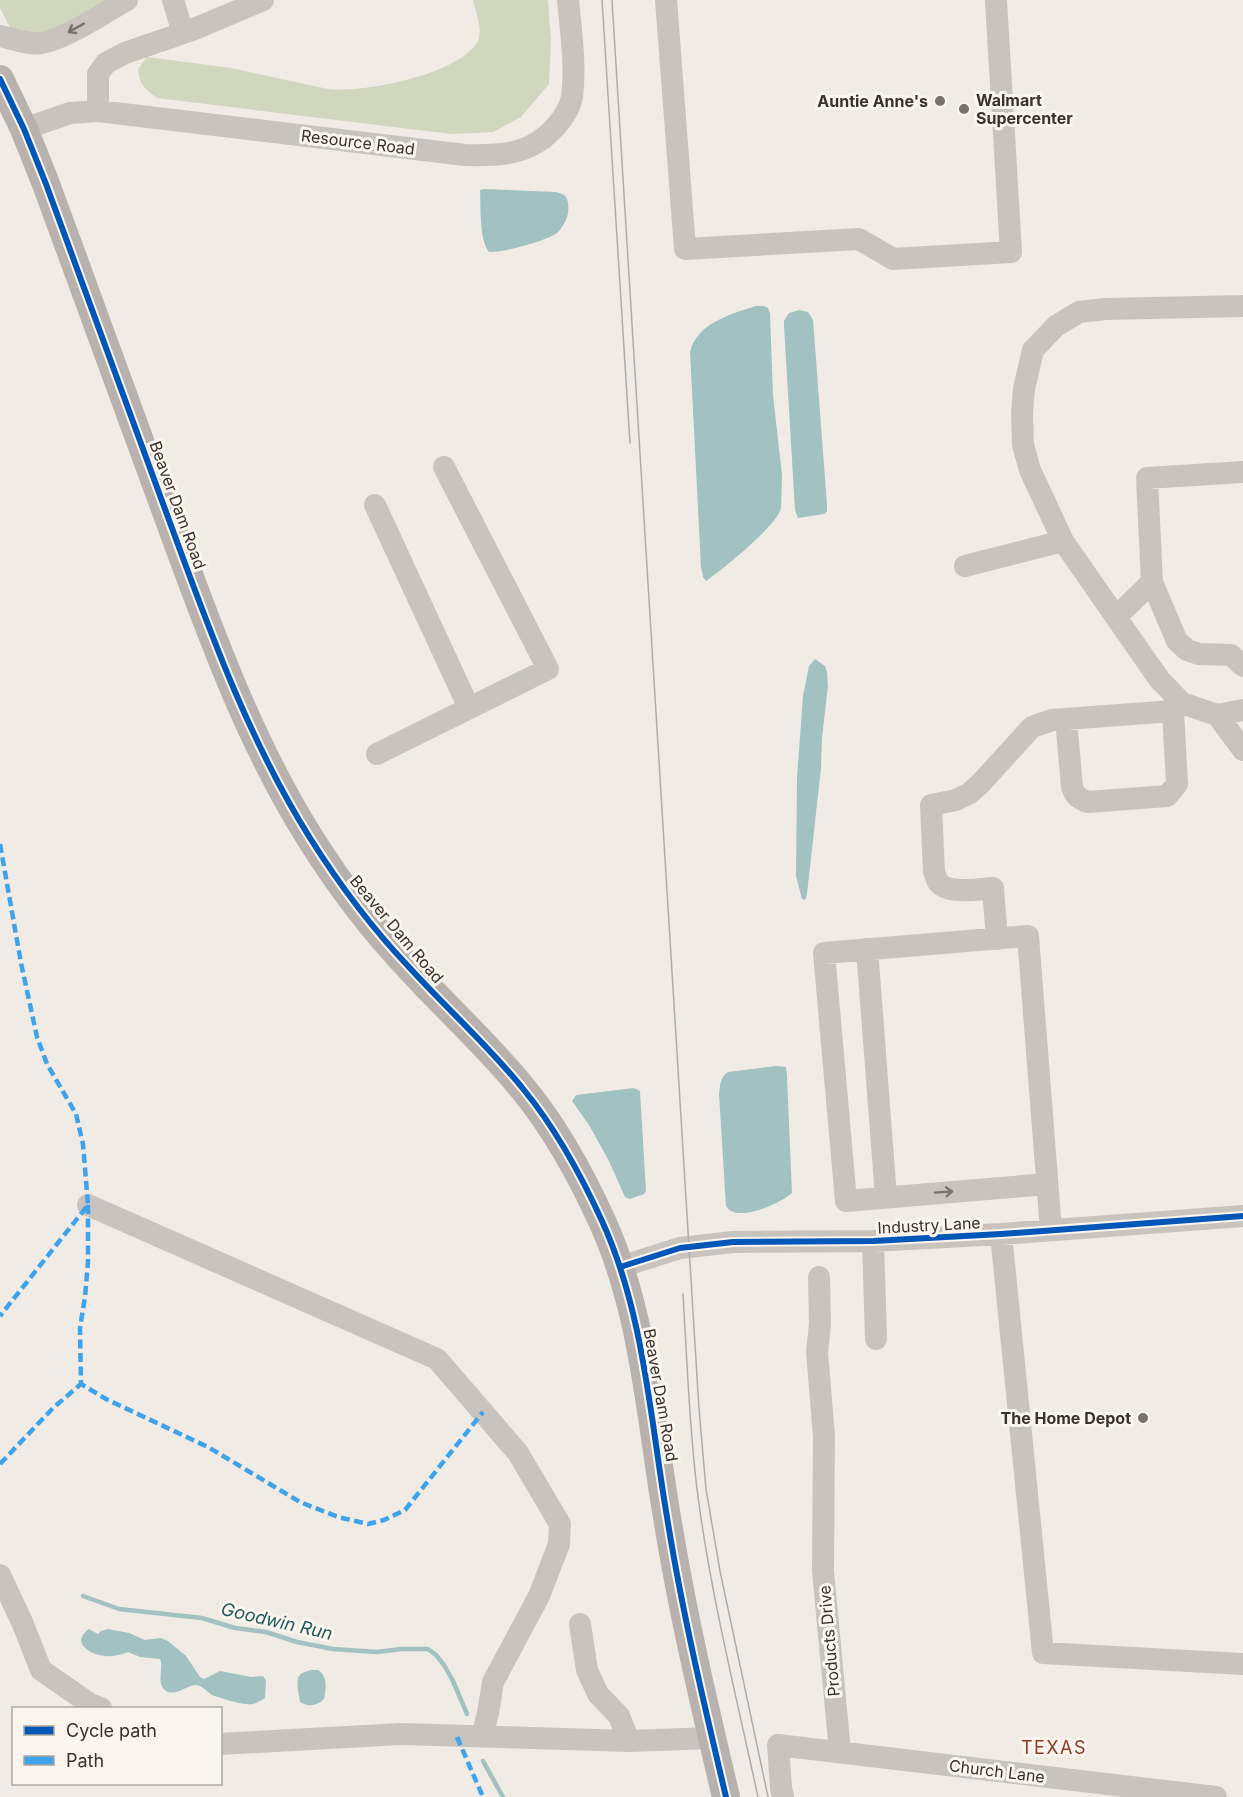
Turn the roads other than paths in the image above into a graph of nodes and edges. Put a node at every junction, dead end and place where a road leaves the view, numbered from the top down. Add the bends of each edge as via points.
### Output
1 (128, 0) edge
2 (173, 0) edge
3 (263, 0) edge
4 (568, 0) edge
5 (666, 0) edge
6 (996, 0) edge
7 (183, 33) junction
8 (0, 36) edge
9 (0, 79) edge
10 (98, 111) junction
11 (24, 129) junction
12 (1243, 306) edge
13 (444, 467) dead end
14 (1243, 472) edge
15 (375, 505) dead end
16 (1063, 540) junction
17 (965, 566) dead end
18 (1152, 582) junction
19 (1116, 617) junction
20 (1243, 666) edge
21 (1178, 707) junction
22 (470, 708) junction
23 (1243, 710) edge
24 (1217, 715) junction
25 (1066, 718) junction
26 (1241, 743) edge
27 (377, 754) dead end
28 (998, 939) junction
29 (867, 949) junction
30 (1047, 1184) junction
31 (886, 1197) junction
32 (88, 1205) dead end
33 (1243, 1216) edge
34 (1051, 1230) junction
35 (1001, 1234) junction
36 (873, 1241) junction
37 (620, 1267) junction
38 (819, 1277) dead end
39 (876, 1339) dead end
40 (0, 1575) edge
41 (580, 1624) dead end
42 (1243, 1664) edge
43 (98, 1707) edge
44 (482, 1737) junction
45 (712, 1738) junction
46 (629, 1741) junction
47 (222, 1744) edge
48 (840, 1752) junction
49 (726, 1797) edge
50 (783, 1797) edge
51 (1216, 1797) edge

1 -> 8 street via 42,43
2 - 7 street
3 - 7 street
4 - 10 street, Resource Road via 572,100 553,130 537,144 518,151 495,156 465,155
5 - 6 street via 685,249 859,239 893,259 1011,252
7 - 10 street via 124,52 106,63 98,74
9 - 11 main road, Beaver Dam Road
10 - 11 street, Resource Road via 70,113
11 - 37 main road, Beaver Dam Road via 185,564 265,759 310,839 357,906 408,966 505,1067 551,1127 590,1196
12 - 16 street via 1079,312 1056,326 1033,350 1024,389 1023,445 1030,470
13 - 22 street via 548,669
14 - 18 street via 1147,478
15 - 22 street
16 - 17 street
16 - 19 street
18 - 19 street
18 - 20 street via 1177,641 1199,654 1231,655
19 - 21 street
21 - 24 street
21 - 25 street
21 - 25 street via 1177,784 1167,796 1088,802 1080,799 1072,787
22 - 27 street
23 - 24 street
24 - 26 street
25 - 28 street via 1032,727 970,793 931,805 934,872 946,888 993,888
28 - 29 street
28 - 30 street via 1028,936
29 - 31 street
29 - 31 street via 824,953 846,1201
31 -> 30 street
30 - 34 street
32 - 44 street via 437,1359 518,1453 560,1524 559,1545 539,1596 493,1682
33 - 34 street, Industry Lane
34 - 35 street, Industry Lane
35 - 36 street, Industry Lane
35 - 42 street via 1043,1653
36 - 37 street, Industry Lane via 733,1242 663,1252
36 - 39 street
37 - 45 main road, Beaver Dam Road via 639,1340 676,1574
38 - 48 street, Products Drive via 817,1352 824,1436 823,1571
40 - 43 street via 41,1670
41 - 46 street via 587,1670 598,1694 619,1716
44 - 46 street
44 - 47 street via 401,1734
45 - 46 street
45 - 49 main road, Beaver Dam Road
48 - 50 street, Church Lane via 778,1745
48 - 51 street, Church Lane

